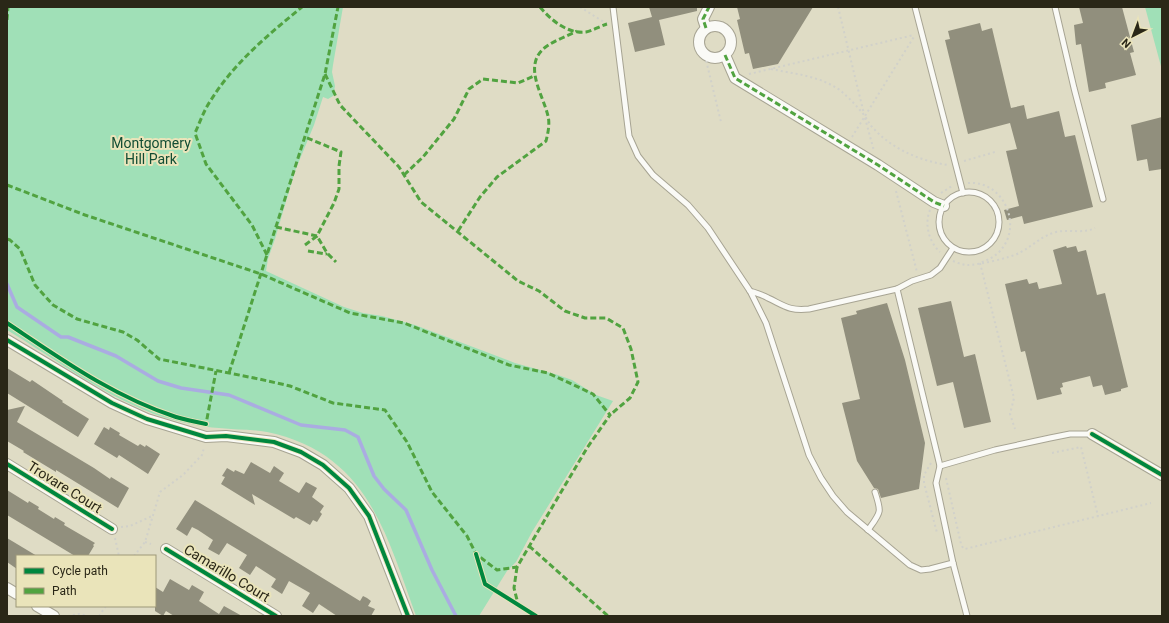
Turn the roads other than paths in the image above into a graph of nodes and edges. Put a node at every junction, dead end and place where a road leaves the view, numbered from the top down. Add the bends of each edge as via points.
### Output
1 (613, 7) edge
2 (710, 7) edge
3 (915, 7) edge
4 (1055, 7) edge
5 (706, 28) junction
6 (725, 55) junction
7 (963, 193) junction
8 (1103, 199) dead end
9 (944, 206) junction
10 (953, 248) junction
11 (897, 289) junction
12 (750, 291) junction
13 (7, 340) edge
14 (1092, 434) joint
15 (7, 464) edge
16 (940, 466) junction
17 (1162, 475) edge
18 (875, 492) dead end
19 (112, 529) road end
20 (868, 530) junction
21 (166, 549) dead end
22 (953, 564) junction
23 (7, 588) edge
24 (16, 593) edge
25 (39, 607) edge
26 (54, 616) edge
27 (276, 616) edge
28 (408, 616) edge
29 (967, 616) edge

1 - 12 lane via 629,136 638,156 708,228
2 - 5 street via 703,18
3 - 7 lane
4 - 8 lane
5 - 6 street via 717,26 729,35 731,46
5 - 6 street via 699,36 698,42 705,56 715,59
6 - 9 street via 735,78
7 - 9 lane via 952,198
7 - 10 lane via 979,194 992,203 998,212 999,228 992,242 984,249 963,252
9 - 10 lane via 939,224 946,242
10 - 11 lane via 940,268 931,275
11 - 12 lane via 797,310
11 - 16 lane
12 - 20 lane via 766,323 815,467 838,502
13 - 28 street via 112,402 147,419 206,437 226,436 274,442 301,452 323,465 349,488 369,516
14 - 16 lane via 1070,434 1050,438
14 - 17 street
15 - 19 street, Trovare Court
16 - 22 lane via 936,483
18 - 20 lane via 880,508 878,517
20 - 22 lane via 910,565 921,570
21 - 27 street, Camarillo Court
22 - 29 lane
23 - 24 street
25 - 26 street

